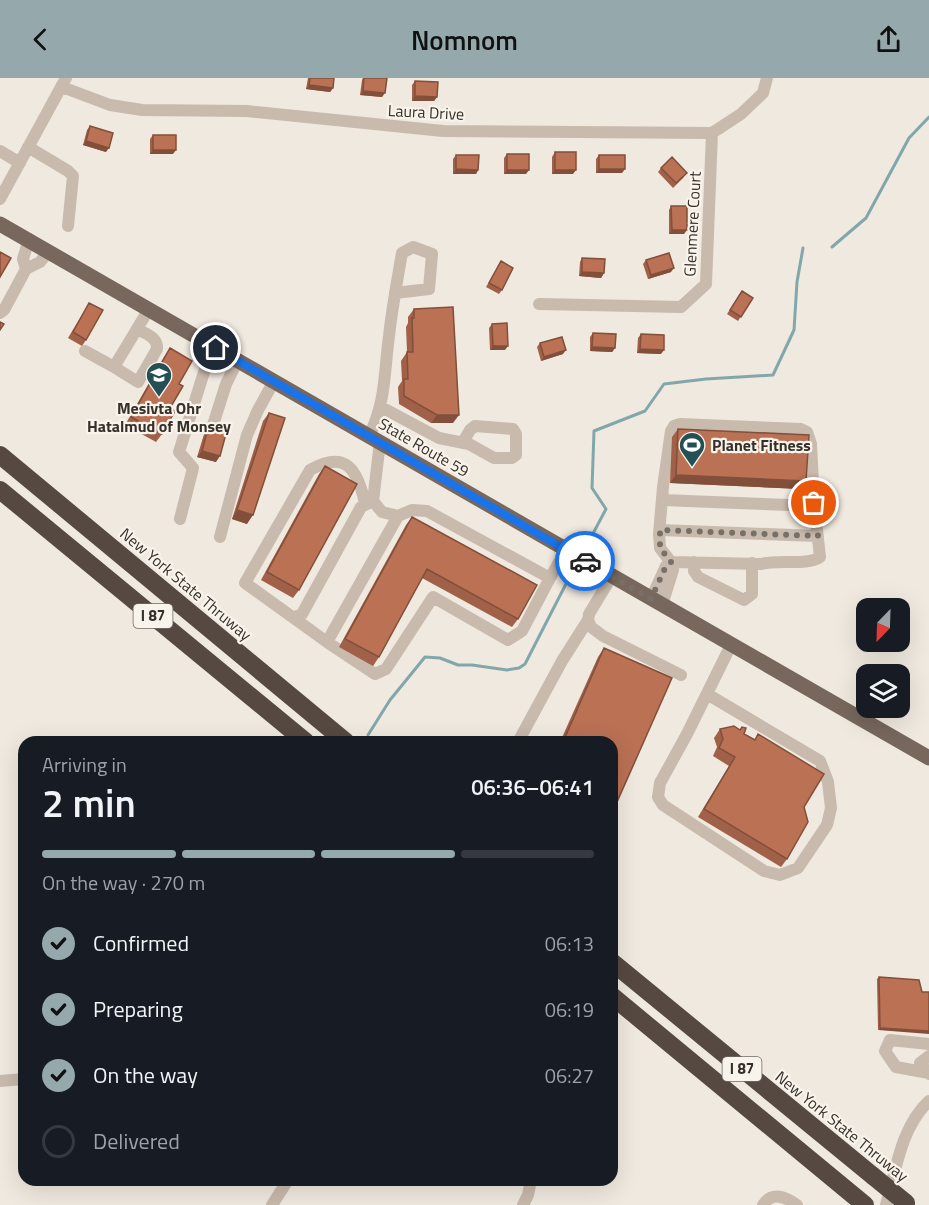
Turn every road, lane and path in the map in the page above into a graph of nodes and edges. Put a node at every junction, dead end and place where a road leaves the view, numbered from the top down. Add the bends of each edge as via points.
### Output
1 (767, 78) edge
2 (64, 82) edge
3 (712, 133) junction
4 (28, 147) junction
5 (0, 151) edge
6 (20, 163) junction
7 (0, 199) edge
8 (0, 224) edge
9 (68, 226) dead end
10 (28, 239) junction
11 (49, 251) junction
12 (26, 269) junction
13 (396, 293) dead end
14 (538, 304) dead end
15 (149, 309) junction
16 (0, 314) edge
17 (137, 329) junction
18 (216, 348) junction
19 (86, 351) dead end
20 (238, 360) junction
21 (114, 367) junction
22 (274, 381) junction
23 (381, 407) junction
24 (213, 425) edge
25 (374, 439) junction
26 (463, 442) dead end
27 (0, 455) edge
28 (0, 490) edge
29 (662, 500) junction
30 (373, 501) junction
31 (814, 506) junction
32 (398, 516) junction
33 (180, 519) dead end
34 (660, 530) junction
35 (818, 536) junction
36 (220, 537) dead end
37 (566, 550) junction
38 (671, 562) junction
39 (694, 562) junction
40 (752, 564) junction
41 (612, 576) junction
42 (550, 578) junction
43 (657, 602) junction
44 (294, 617) junction
45 (588, 620) junction
46 (327, 642) junction
47 (731, 645) junction
48 (681, 675) dead end
49 (707, 694) junction
50 (299, 736) edge
51 (339, 736) edge
52 (521, 736) edge
53 (929, 758) edge
54 (618, 967) edge
55 (618, 1001) edge
56 (929, 1044) edge
57 (929, 1056) edge
58 (929, 1073) edge
59 (18, 1080) edge
60 (0, 1081) edge
61 (929, 1101) edge
62 (284, 1186) edge
63 (530, 1186) edge
64 (907, 1204) edge
65 (272, 1205) edge
66 (523, 1205) edge
67 (763, 1205) edge
68 (797, 1205) edge
69 (865, 1205) edge
70 (886, 1205) edge

1 - 3 street via 764,93
2 - 3 street, Laura Drive via 110,105 142,110 247,111 443,131
2 - 4 street
3 - 14 street, Glenmere Court via 706,284 681,307
4 - 6 street
4 - 9 street via 73,176
5 - 6 street
6 - 7 street
8 - 10 main road, State Route 59
10 - 11 main road, State Route 59
10 - 12 street via 23,259
11 - 12 street via 40,262
11 - 15 main road, State Route 59
12 - 16 street
13 - 23 street
15 - 17 street
15 - 18 main road, State Route 59
17 - 21 street
17 - 21 street via 155,340 158,349 138,382
18 - 20 main road, State Route 59
18 - 33 street via 204,372 179,452 193,468
19 - 21 street
20 - 22 main road, State Route 59
20 - 24 street
22 - 25 main road, State Route 59
22 - 36 street via 247,435
23 - 25 street
23 - 26 street via 439,438
25 - 30 street
25 - 37 main road, State Route 59
27 - 51 highway, New York State Thruway / I 87
28 - 50 highway, I 87
29 - 31 street
29 - 31 street via 671,431 680,424 807,432
29 - 34 street
30 - 32 street via 382,512
30 - 44 street via 361,507 302,614
30 - 44 street via 364,499 360,481 350,467 335,460 310,470 245,583
31 - 35 street
32 - 42 street via 412,510 427,511
32 - 46 street
34 - 35 street
34 - 38 street via 660,548
35 - 40 street via 820,557 814,561
37 - 41 main road, State Route 59
37 - 42 street
38 - 39 street
38 - 43 street via 666,566
39 - 40 street
39 - 40 street via 698,577 744,600 753,590
41 - 43 main road, State Route 59
41 - 45 street via 593,604
42 - 46 street via 522,631 507,640 433,597 386,669 375,674
43 - 47 main road, State Route 59
44 - 46 street
45 - 48 street via 603,636
45 - 52 street
47 - 49 street
47 - 53 main road, State Route 59
49 - 49 street via 660,783 658,797 663,806 764,870 780,875 798,868 827,825 831,808 828,782 820,761
54 - 64 highway, New York State Thruway / I 87, bridge
55 - 69 highway, I 87
56 - 58 street via 890,1040 885,1051 896,1067
57 - 58 street via 920,1063
59 - 60 street
61 - 70 street via 910,1126
62 - 65 street
63 - 66 street
67 - 68 street via 777,1195

